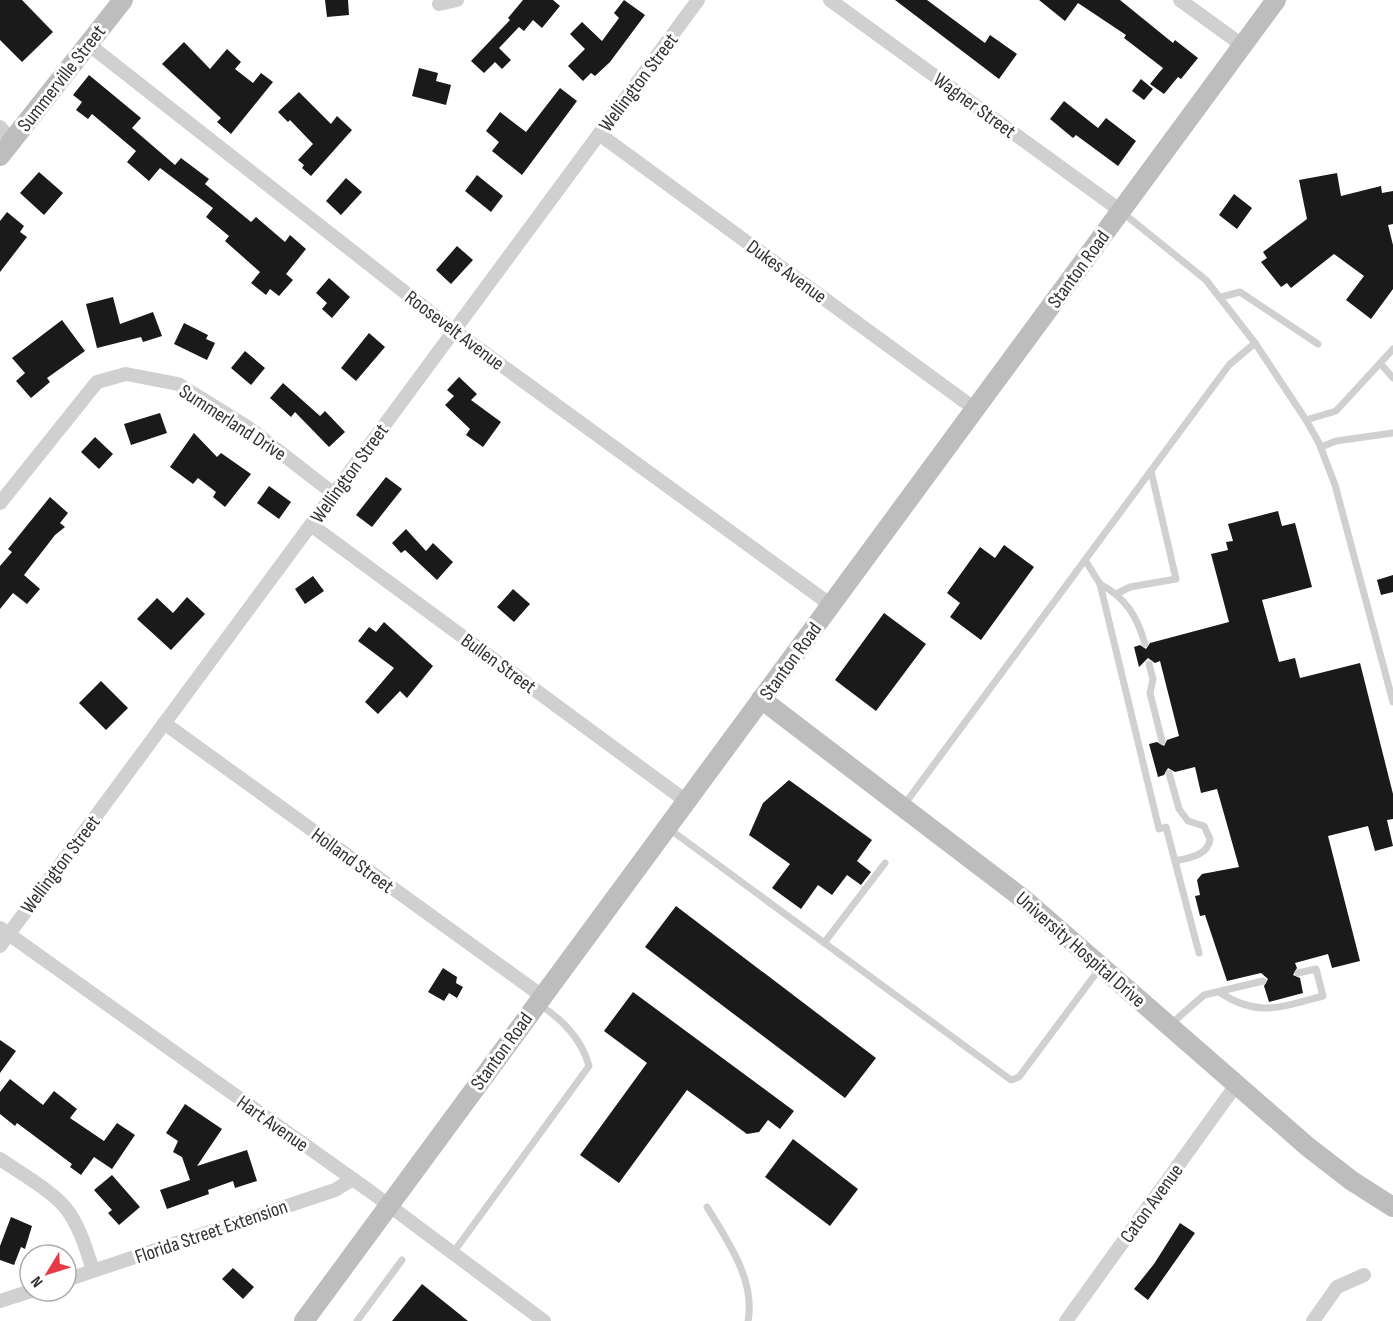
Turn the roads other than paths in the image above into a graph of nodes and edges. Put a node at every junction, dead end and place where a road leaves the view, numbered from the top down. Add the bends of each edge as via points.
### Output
1 (123, 0) edge
2 (457, 0) edge
3 (698, 0) edge
4 (830, 0) edge
5 (1180, 0) edge
6 (1276, 0) edge
7 (440, 4) dead end
8 (87, 44) junction
9 (1242, 45) junction
10 (599, 134) junction
11 (4, 141) edge
12 (1121, 211) junction
13 (1221, 297) junction
14 (453, 330) junction
15 (1255, 343) junction
16 (1318, 344) dead end
17 (1393, 349) edge
18 (1380, 363) junction
19 (1393, 378) edge
20 (975, 408) junction
21 (1306, 420) junction
22 (1393, 433) edge
23 (1321, 447) junction
24 (1151, 471) junction
25 (334, 494) junction
26 (0, 503) edge
27 (311, 525) junction
28 (1085, 560) junction
29 (1100, 584) junction
30 (1116, 594) junction
31 (831, 605) junction
32 (1145, 644) dead end
33 (1149, 664) dead end
34 (761, 699) junction
35 (1393, 702) edge
36 (164, 723) junction
37 (1162, 741) dead end
38 (1169, 773) dead end
39 (686, 801) junction
40 (903, 807) junction
41 (667, 827) junction
42 (1175, 861) junction
43 (885, 863) dead end
44 (3, 936) edge
45 (825, 943) junction
46 (1199, 952) dead end
47 (1101, 966) junction
48 (1298, 973) dead end
49 (1263, 981) dead end
50 (1219, 992) junction
51 (539, 999) junction
52 (1169, 1026) junction
53 (1236, 1086) junction
54 (0, 1159) edge
55 (353, 1179) junction
56 (388, 1205) junction
57 (707, 1207) dead end
58 (1393, 1207) edge
59 (453, 1253) junction
60 (402, 1260) dead end
61 (93, 1271) junction
62 (1364, 1275) dead end
63 (78, 1276) edge
64 (18, 1295) edge
65 (0, 1301) edge
66 (304, 1321) edge
67 (357, 1321) edge
68 (544, 1321) edge
69 (748, 1321) edge
70 (1066, 1321) edge
71 (1313, 1321) edge

1 - 8 street, Summerville Street
2 - 7 street
3 - 10 street, Wellington Street
4 - 12 street, Wagner Street
5 - 9 street
6 - 9 street, Stanton Road
8 - 11 street, Summerville Street
8 - 14 street, Roosevelt Avenue
9 - 12 street, Stanton Road
10 - 14 street, Wellington Street
10 - 20 street, Dukes Avenue
12 - 13 lane via 1182,258
12 - 20 street, Stanton Road
13 - 15 lane
13 - 16 lane via 1240,292
14 - 25 street, Wellington Street
14 - 31 street, Roosevelt Avenue
15 - 21 lane
15 - 24 lane via 1229,365
17 - 18 lane
18 - 19 lane
18 - 21 lane via 1336,411
20 - 31 street, Stanton Road
21 - 23 lane
22 - 23 lane via 1336,441
23 - 35 lane via 1335,485
24 - 28 lane
24 - 30 lane via 1176,579 1130,587
25 - 26 street, Summerland Drive via 249,428 178,384 126,374 97,382
25 - 27 street, Wellington Street
27 - 36 street, Wellington Street
27 - 39 street, Bullen Street
28 - 29 lane
28 - 40 lane
29 - 30 lane
29 - 42 lane via 1159,829 1166,827
30 - 32 lane via 1135,615
31 - 34 street, Stanton Road
33 - 37 lane via 1153,679 1150,693
34 - 39 street, Stanton Road
34 - 40 street, University Hospital Drive
36 - 44 street, Wellington Street
36 - 51 street, Holland Street
38 - 42 lane via 1179,809 1188,821 1204,826 1210,839 1201,854
39 - 41 street, Stanton Road
40 - 47 street, University Hospital Drive via 994,875
41 - 45 lane
41 - 51 street, Stanton Road
42 - 46 lane
43 - 45 lane
44 - 55 street, Hart Avenue
45 - 47 lane via 1011,1080 1019,1077
47 - 52 street, University Hospital Drive
48 - 50 lane via 1316,969 1323,996 1279,1008 1248,1007
49 - 50 lane
50 - 52 lane via 1194,1001
51 - 56 street, Stanton Road
51 - 59 lane via 585,1050 589,1066
52 - 53 street, University Hospital Drive
53 - 58 street, University Hospital Drive via 1332,1167
53 - 70 street, Caton Avenue
54 - 61 street via 69,1212
55 - 56 street, Hart Avenue
55 - 61 street, Florida Street Extension via 334,1190
56 - 59 street, Hart Avenue
56 - 66 street, Stanton Road
57 - 69 lane via 744,1278
59 - 68 street, Hart Avenue
60 - 67 lane
61 - 63 street, Florida Street Extension
62 - 71 street via 1337,1287
64 - 65 street

